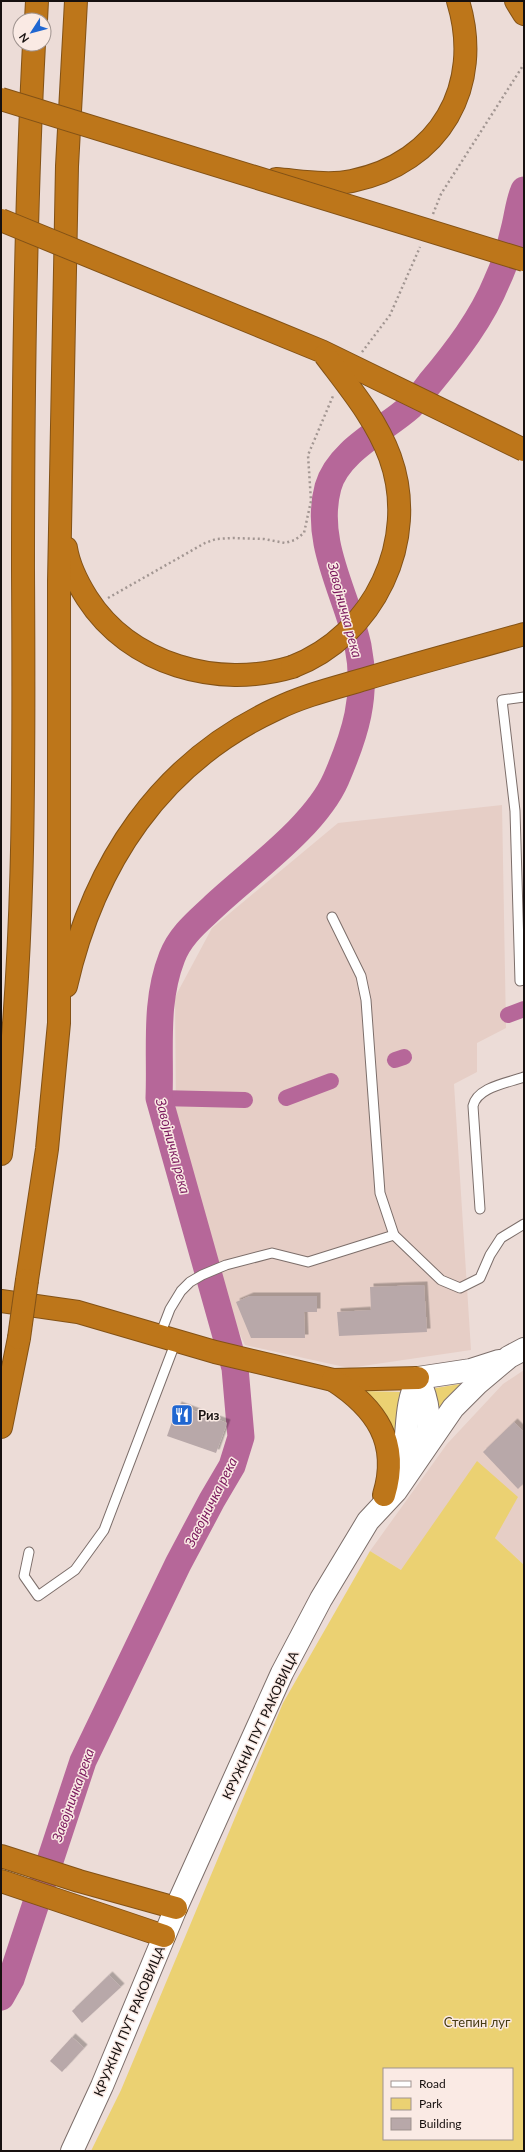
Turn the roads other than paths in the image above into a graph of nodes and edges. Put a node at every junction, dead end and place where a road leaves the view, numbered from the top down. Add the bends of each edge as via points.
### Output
1 (37, 1) edge
2 (76, 1) edge
3 (458, 1) edge
4 (516, 1) edge
5 (36, 12) edge
6 (524, 14) edge
7 (34, 52) edge
8 (1, 99) edge
9 (256, 178) junction
10 (1, 220) edge
11 (524, 260) edge
12 (322, 351) junction
13 (524, 450) edge
14 (61, 513) junction
15 (524, 634) edge
16 (524, 697) edge
17 (332, 917) dead end
18 (524, 980) edge
19 (59, 1022) junction
20 (524, 1077) edge
21 (1, 1154) edge
22 (480, 1209) dead end
23 (524, 1224) edge
24 (394, 1235) junction
25 (1, 1301) edge
26 (168, 1338) junction
27 (517, 1353) edge
28 (418, 1378) junction
29 (333, 1380) junction
30 (1, 1427) edge
31 (422, 1450) junction
32 (384, 1495) junction
33 (368, 1521) junction
34 (29, 1552) dead end
35 (1, 1856) edge
36 (9, 1884) edge
37 (176, 1908) junction
38 (164, 1936) junction
39 (72, 2151) edge

1 - 5 highway
2 - 14 highway via 67,166
3 - 9 highway, bridge via 466,36 463,79 457,99 447,118 424,147 390,167 352,181 333,183
4 - 6 highway
7 - 21 highway via 25,305 24,704 20,930
8 - 9 highway, bridge
9 - 11 highway, bridge
10 - 12 highway, bridge
12 - 13 highway, bridge
12 - 14 highway, bridge via 382,437 396,482 399,521 388,572 368,608 338,640 312,658 292,667 259,674 223,675 168,663 135,646 104,620 80,587 68,564
14 - 19 highway
15 - 19 highway via 330,689 277,708 226,736 181,772 141,815 125,839 90,909 66,984
16 - 18 lane via 502,700 515,811 520,981
17 - 24 lane via 353,957 362,984 366,1006 380,1192
19 - 30 highway, bridge via 47,1149 19,1338
20 - 22 lane via 483,1092 474,1099
23 - 24 lane via 501,1238 480,1278 460,1288 441,1280
24 - 26 lane via 308,1262 272,1253 226,1266 202,1276 190,1282 170,1309
25 - 26 highway via 78,1312
26 - 29 highway
26 - 34 lane via 104,1530 75,1570 38,1596 24,1576
27 - 28 main road via 471,1370
27 - 31 main road, КРУЖНИ ПУТ РАКОВИЦА via 478,1383 458,1403
28 - 29 highway
28 - 31 main road via 426,1395 429,1420
28 - 32 main road via 410,1395 403,1459
29 - 32 highway via 362,1401 380,1425 389,1460
31 - 33 main road, КРУЖНИ ПУТ РАКОВИЦА via 396,1490
32 - 33 main road
33 - 37 main road, КРУЖНИ ПУТ РАКОВИЦА via 300,1639
35 - 37 highway
36 - 38 highway
37 - 38 main road, КРУЖНИ ПУТ РАКОВИЦА
38 - 39 main road, КРУЖНИ ПУТ РАКОВИЦА via 102,2086

